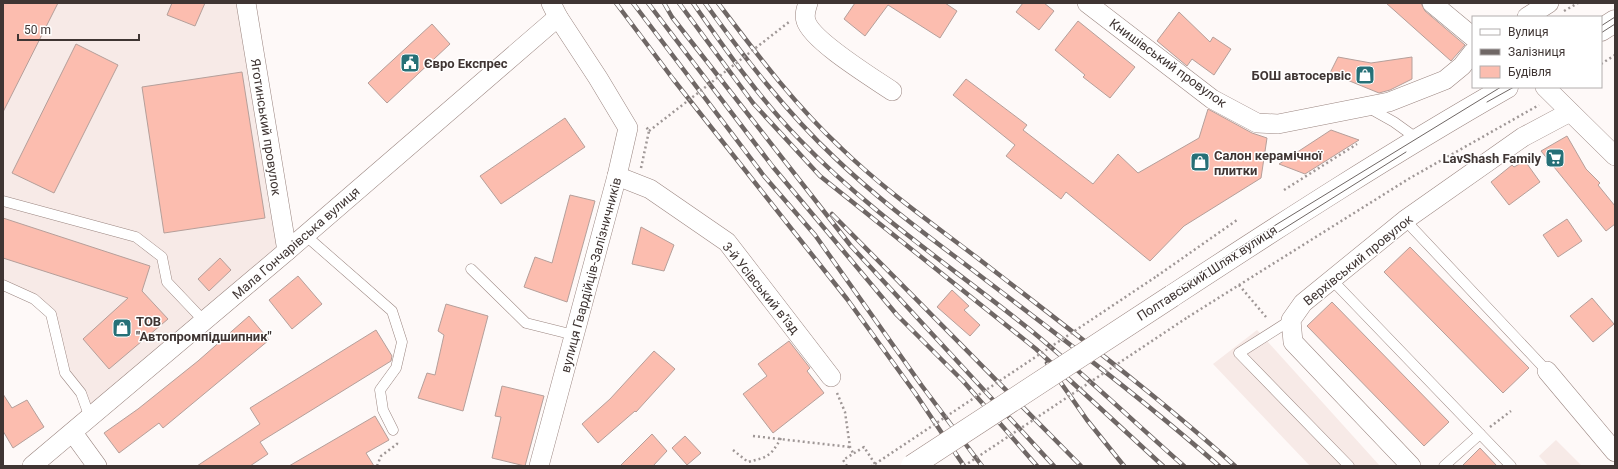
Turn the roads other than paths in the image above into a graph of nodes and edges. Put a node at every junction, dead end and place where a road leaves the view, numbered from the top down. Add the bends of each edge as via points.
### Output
1 (246, 3) edge
2 (808, 3) edge
3 (1087, 3) edge
4 (1432, 3) edge
5 (1549, 3) edge
6 (555, 10) edge
7 (1529, 16) edge
8 (1615, 21) edge
9 (1602, 29) edge
10 (1472, 36) edge
11 (1472, 53) edge
12 (1505, 88) edge
13 (892, 91) dead end
14 (1550, 92) edge
15 (1367, 107) junction
16 (1570, 112) junction
17 (1420, 140) junction
18 (1615, 156) edge
19 (618, 176) junction
20 (3, 201) edge
21 (1405, 220) junction
22 (305, 235) junction
23 (287, 251) junction
24 (471, 269) dead end
25 (1332, 280) junction
26 (3, 285) edge
27 (1291, 320) junction
28 (204, 321) junction
29 (574, 335) junction
30 (1547, 371) joint
31 (831, 377) road end
32 (90, 418) junction
33 (393, 430) road end
34 (73, 433) junction
35 (1480, 434) junction
36 (1615, 452) edge
37 (32, 466) edge
38 (97, 466) edge
39 (539, 466) edge
40 (912, 466) edge
41 (1349, 466) edge
42 (1411, 466) edge
43 (1444, 466) edge
44 (1511, 466) edge

1 - 23 street, Яготинський провулок
2 - 13 street via 805,11 806,22 813,32 833,50
3 - 15 street, Книшівський провулок via 1212,99 1257,123 1278,124
4 - 10 street
5 - 7 street
6 - 19 street, вулиця Гвардійців-Залізничників via 628,128
6 - 22 street, Мала Гончарівська вулиця
8 - 9 main road
11 - 15 street, Книшівський провулок via 1462,66 1445,80 1389,102
12 - 17 main road, Полтавський Шлях вулиця
14 - 16 street
15 - 17 lane
16 - 18 street
16 - 21 street, Верхівський провулок via 1523,137
17 - 40 main road, Полтавський Шлях вулиця, bridge via 1259,239
19 - 29 street, вулиця Гвардійців-Залізничників
19 - 31 street, 3-й Усівський в’їзд via 650,189 727,242
20 - 28 lane via 136,238 162,257 167,282
21 - 25 street, Верхівський провулок
21 - 30 lane
22 - 23 street, Мала Гончарівська вулиця
22 - 33 lane via 392,312 402,342 396,368 380,390 383,410
23 - 28 street, Мала Гончарівська вулиця
24 - 29 lane via 526,323
25 - 27 street, Верхівський провулок via 1303,303
25 - 35 lane
26 - 32 lane via 34,299 51,314 65,373 81,393
27 - 41 lane via 1239,353
27 - 42 street via 1293,342
28 - 32 street, Мала Гончарівська вулиця
29 - 39 street, вулиця Гвардійців-Залізничників
30 - 36 street
32 - 34 street, Мала Гончарівська вулиця
34 - 37 street, Мала Гончарівська вулиця
34 - 38 street
35 - 43 lane
35 - 44 lane

